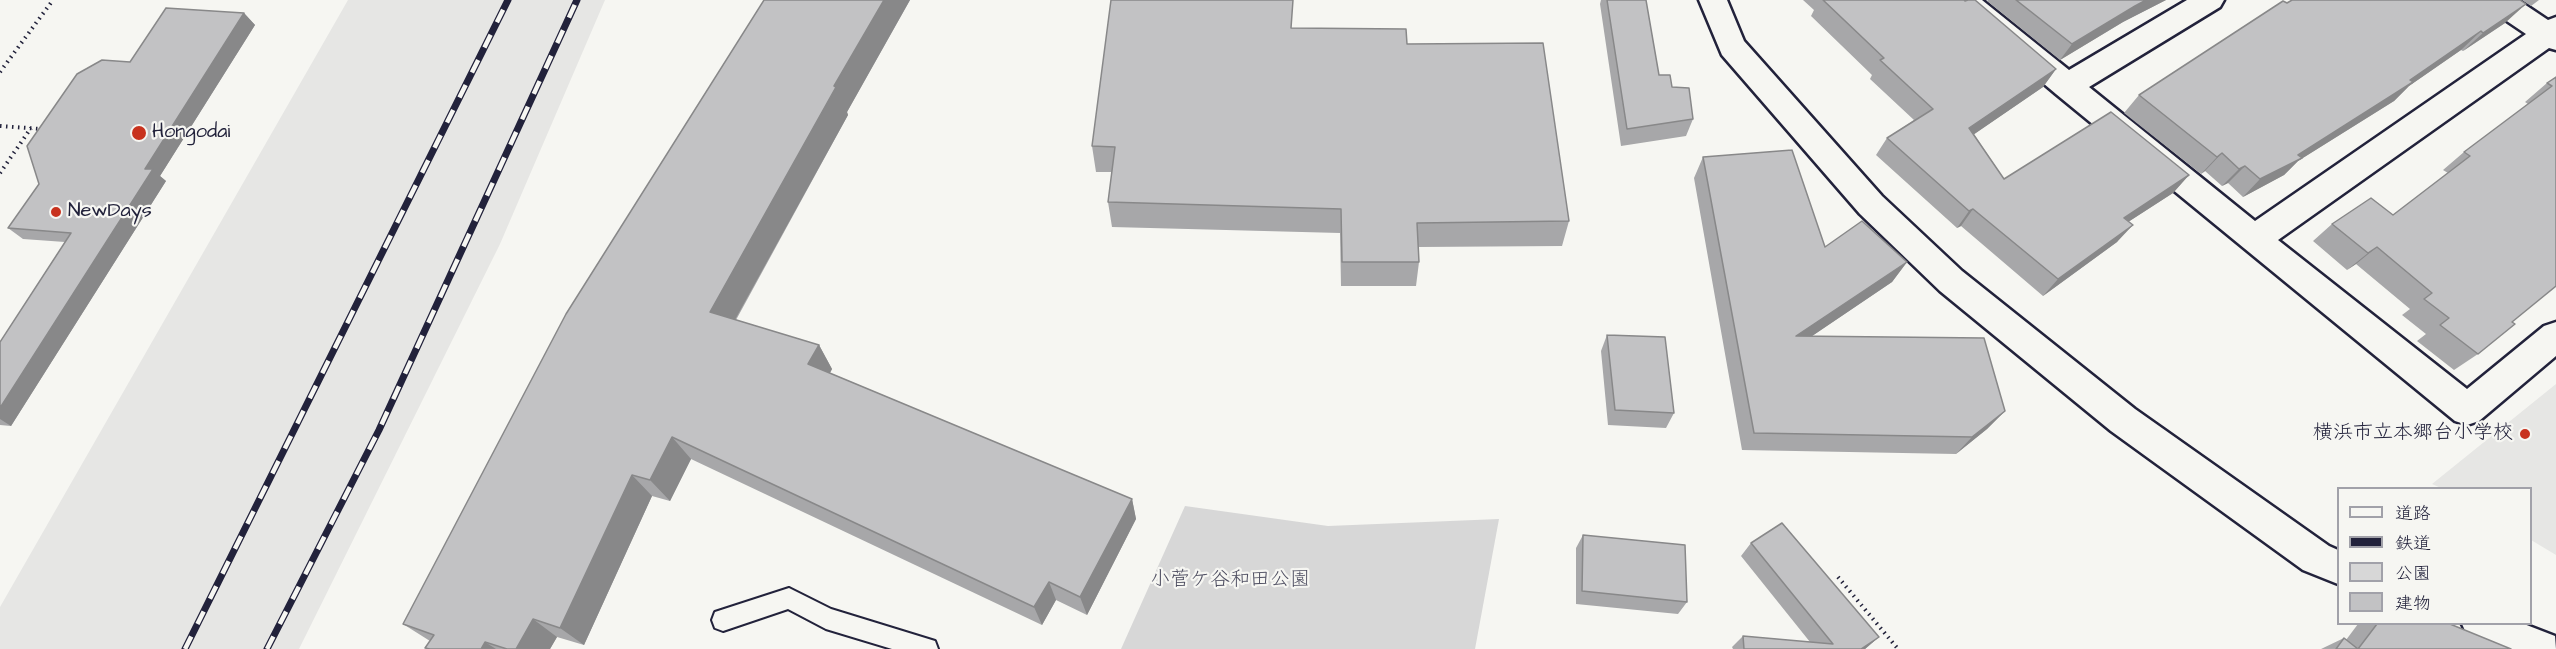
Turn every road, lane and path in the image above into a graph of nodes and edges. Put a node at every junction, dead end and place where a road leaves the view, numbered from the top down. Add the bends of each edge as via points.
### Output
1 (53, 0) edge
2 (1713, 0) edge
3 (1963, 0) edge
4 (2210, 0) edge
5 (2496, 0) edge
6 (2553, 34) edge
7 (0, 72) edge
8 (2066, 86) junction
9 (0, 126) edge
10 (31, 128) junction
11 (50, 130) edge
12 (0, 172) edge
13 (2254, 239) junction
14 (2556, 336) edge
15 (2337, 567) edge
16 (1838, 577) dead end
17 (723, 620) dead end
18 (2483, 625) edge
19 (927, 649) edge
20 (1898, 649) edge
21 (2542, 649) edge

1 - 7 path
2 - 15 street via 1732,47 1871,205 1951,281 2123,420 2316,558
3 - 8 street
4 - 8 street
5 - 6 street
6 - 13 street
8 - 13 street
9 - 10 path
10 - 11 path
10 - 12 path
13 - 14 street via 2468,410
16 - 20 path
17 - 19 lane via 789,598 826,618
18 - 21 street

